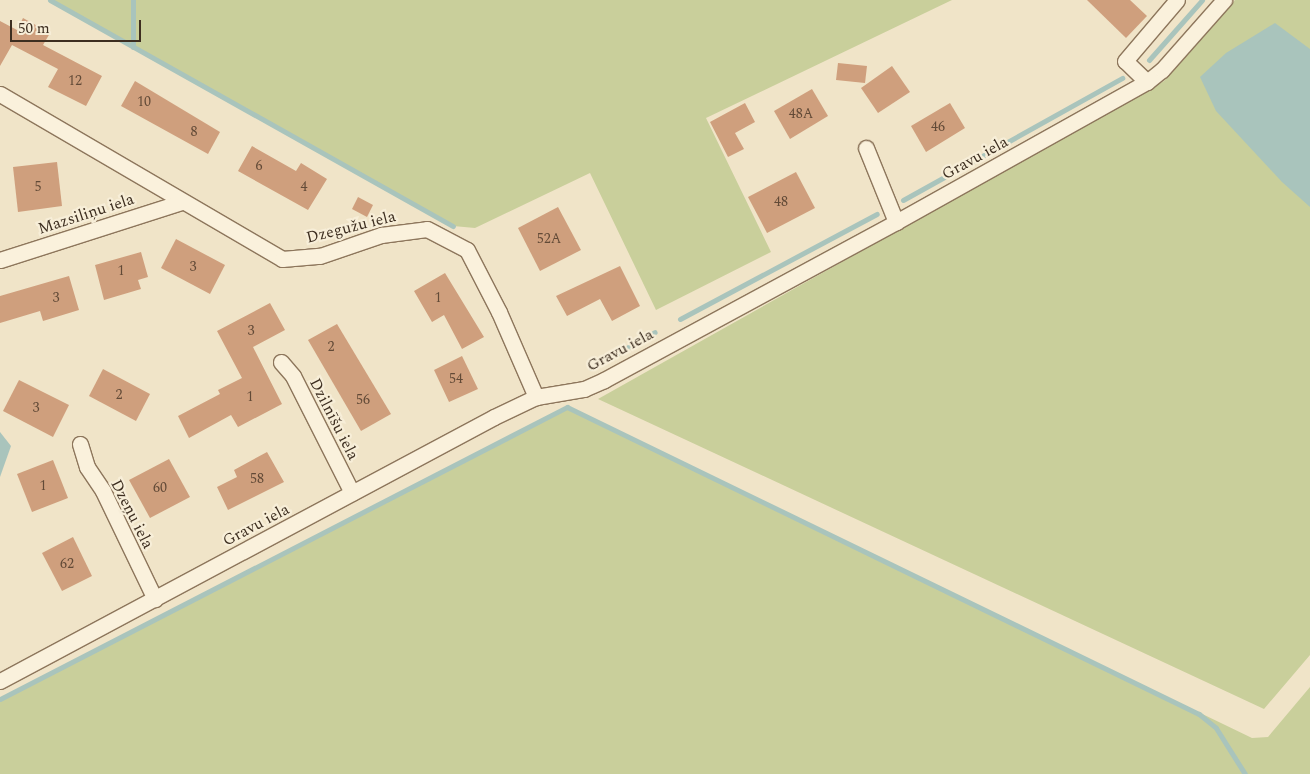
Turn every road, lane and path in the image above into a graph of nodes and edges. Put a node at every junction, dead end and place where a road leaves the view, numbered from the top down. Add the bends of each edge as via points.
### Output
1 (1176, 0) edge
2 (1224, 0) edge
3 (1147, 82) junction
4 (0, 94) edge
5 (866, 148) dead end
6 (182, 202) junction
7 (896, 222) junction
8 (0, 260) edge
9 (281, 362) dead end
10 (536, 397) junction
11 (80, 444) dead end
12 (352, 494) junction
13 (155, 599) junction
14 (0, 681) edge

1 - 3 street via 1125,61
2 - 3 street, Gravu iela via 1162,70
3 - 7 street, Gravu iela
4 - 6 street, Dzegužu iela
5 - 7 street
6 - 8 street, Mazsiliņu iela
6 - 10 street, Dzegužu iela via 282,259 320,256 381,235 427,229 467,250 499,312
7 - 10 street, Gravu iela via 604,380 584,389
9 - 12 street, Dzilnīšu iela via 293,376
10 - 12 street, Gravu iela
11 - 13 street, Dzeņu iela via 87,467 103,491
12 - 13 street, Gravu iela
13 - 14 street, Gravu iela

